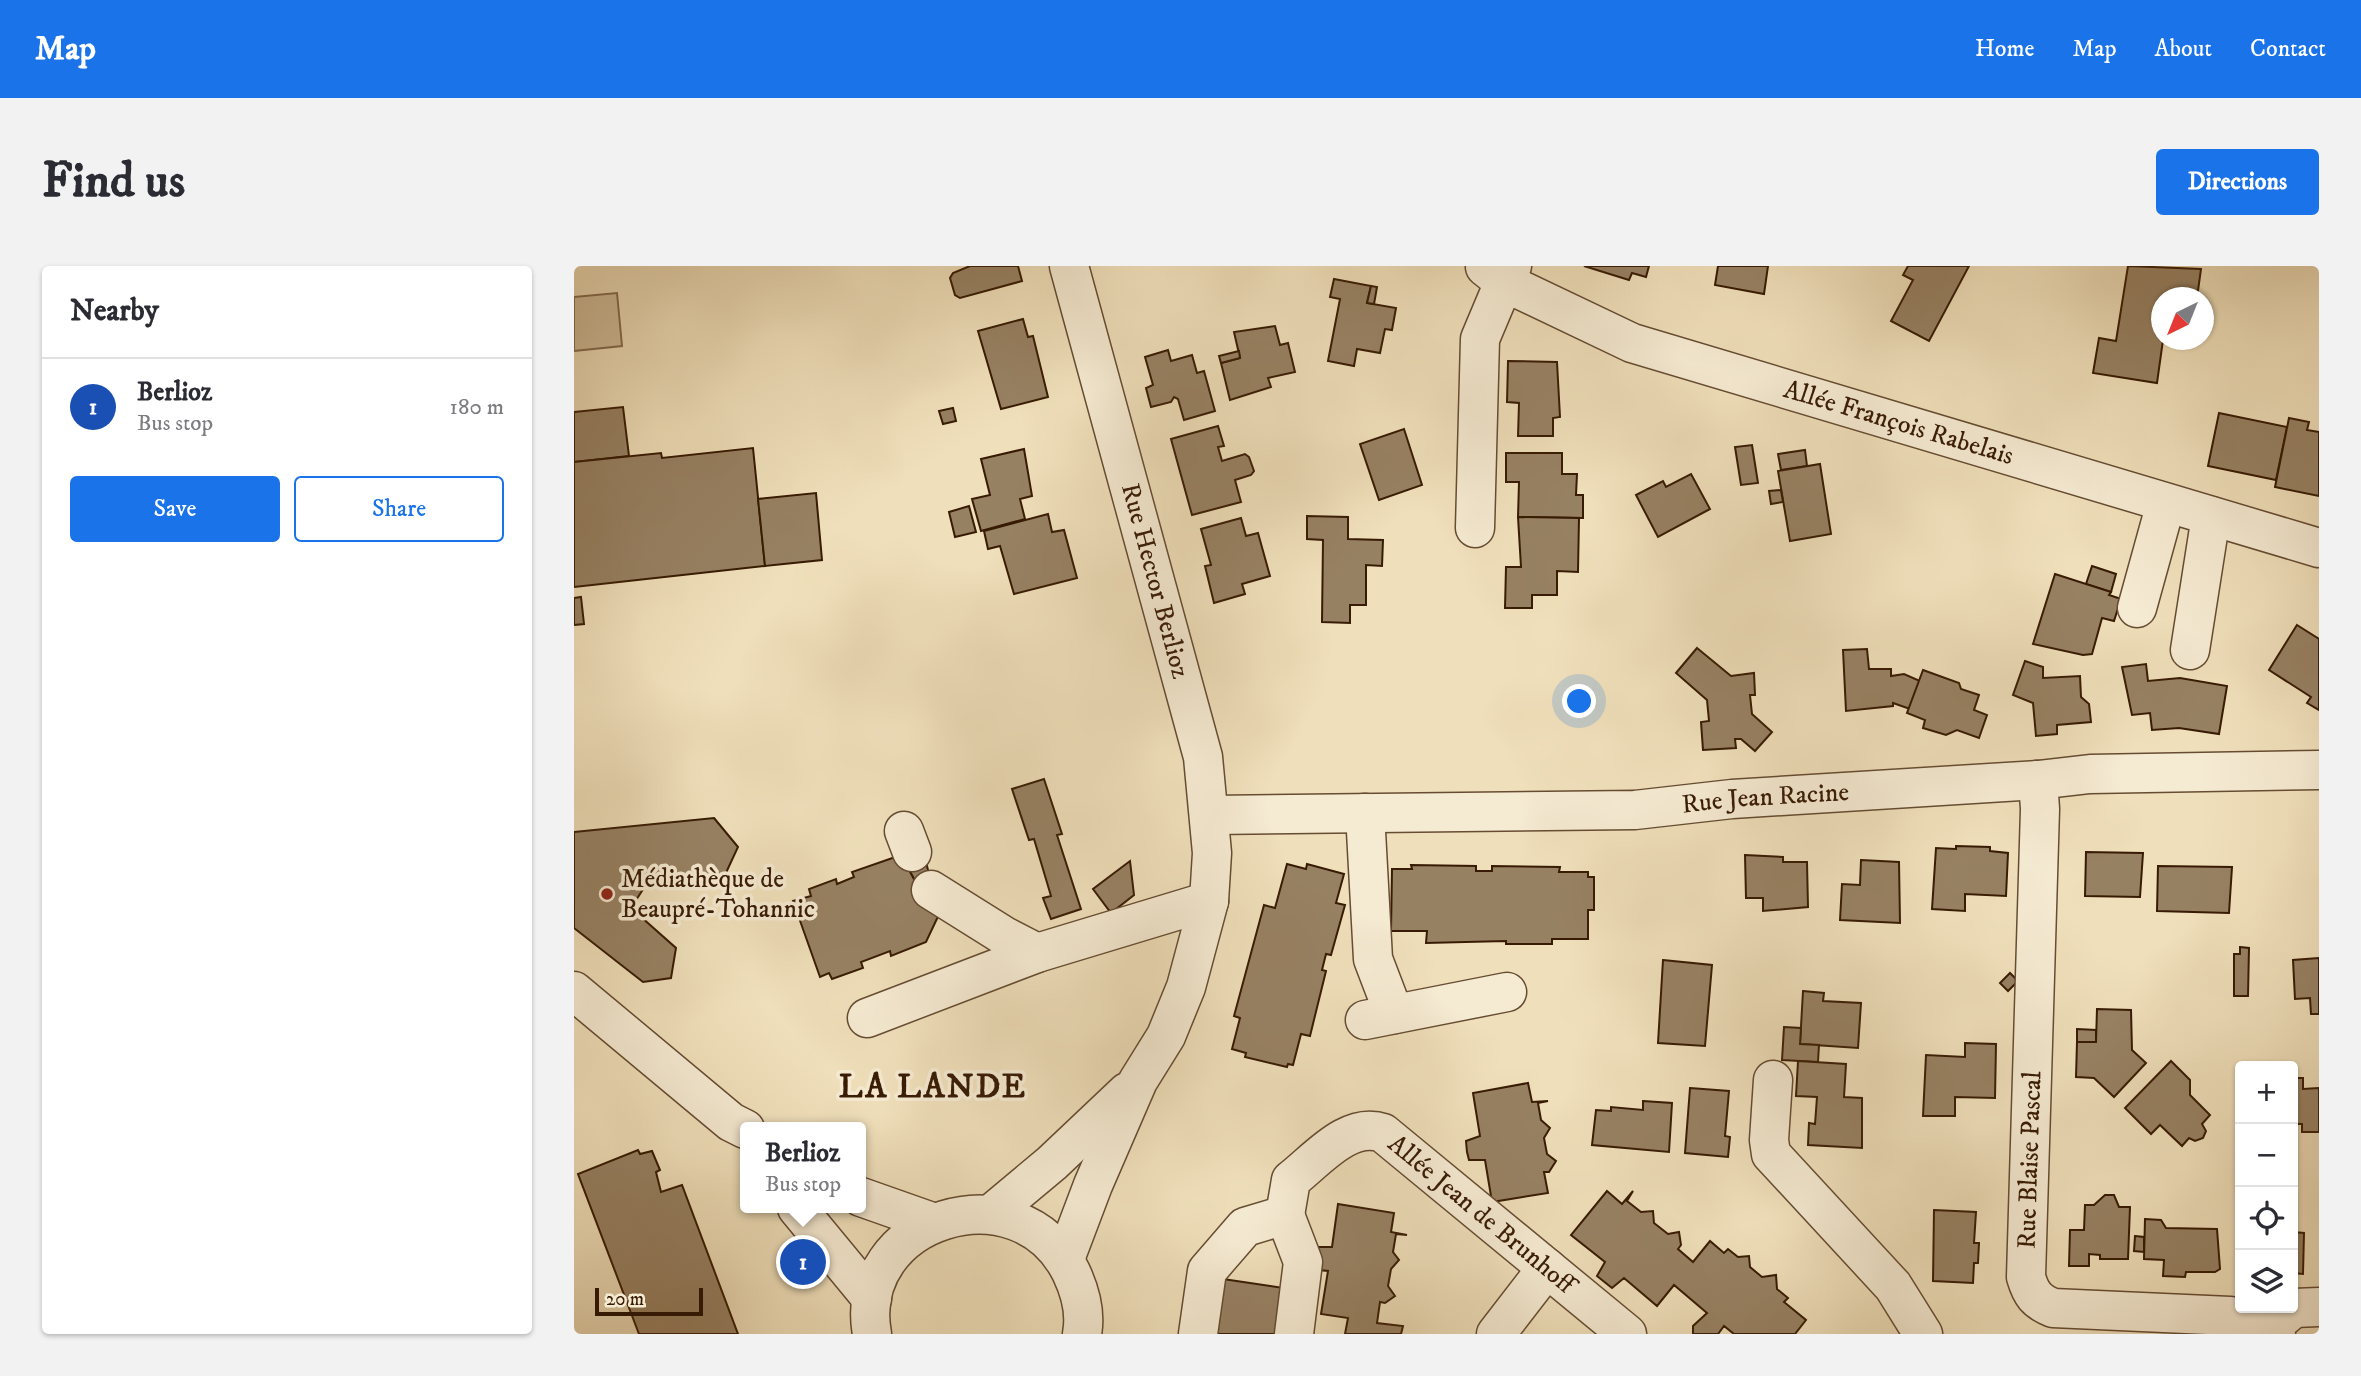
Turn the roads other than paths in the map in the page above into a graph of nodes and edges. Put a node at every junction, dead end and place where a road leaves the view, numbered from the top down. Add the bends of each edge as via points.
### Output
1 (1069, 266) edge
2 (1500, 271) edge
3 (2166, 503) junction
4 (2210, 516) junction
5 (1475, 528) dead end
6 (2319, 548) edge
7 (2137, 608) dead end
8 (2190, 650) dead end
9 (2319, 770) edge
10 (2038, 780) junction
11 (1364, 813) junction
12 (1211, 815) junction
13 (931, 890) dead end
14 (1209, 901) junction
15 (1037, 953) junction
16 (574, 991) edge
17 (1507, 992) dead end
18 (867, 1018) dead end
19 (1773, 1080) dead end
20 (1138, 1081) junction
21 (740, 1131) edge
22 (866, 1198) edge
23 (800, 1213) edge
24 (991, 1214) junction
25 (1286, 1215) junction
26 (933, 1222) junction
27 (1065, 1259) junction
28 (1547, 1268) junction
29 (2319, 1307) edge
30 (872, 1317) edge
31 (1085, 1330) edge
32 (2273, 1331) edge
33 (1198, 1334) edge
34 (1294, 1334) edge
35 (1496, 1334) edge
36 (1626, 1334) edge
37 (1923, 1334) edge

1 - 12 street, Rue Hector Berlioz via 1203,757
2 - 3 street, Allée François Rabelais via 1632,343
2 - 5 street via 1480,339
3 - 4 street, Allée François Rabelais
3 - 7 street
4 - 6 street, Allée François Rabelais
4 - 8 street
9 - 10 street, Rue Jean Racine via 2090,774
10 - 11 street, Rue Jean Racine via 1732,799 1635,810
10 - 32 street, Rue Blaise Pascal via 2026,1277 2031,1292 2053,1308 2230,1316 2254,1320
11 - 12 street, Rue Jean Racine
11 - 17 street via 1379,1017
12 - 14 street, Rue Hector Berlioz
13 - 15 street
14 - 15 street
14 - 20 street, Rue Hector Berlioz via 1186,987 1166,1036
15 - 18 street
16 - 21 street
19 - 37 street via 1771,1154 1893,1286
20 - 24 street, Rue Hector Berlioz
20 - 27 street, Rue Hector Berlioz
22 - 26 street
23 - 30 street
24 - 26 street via 961,1214
24 - 27 street via 1020,1222 1045,1237
25 - 28 street, Allée Jean de Brunhoff via 1291,1180 1349,1134 1369,1128 1413,1154
25 - 33 street via 1245,1227 1207,1271
25 - 34 street via 1303,1262
26 - 30 street via 905,1241 883,1267
27 - 31 street via 1079,1289
28 - 35 street
28 - 36 street, Allée Jean de Brunhoff
29 - 32 street, Rue Blaise Pascal via 2294,1308

